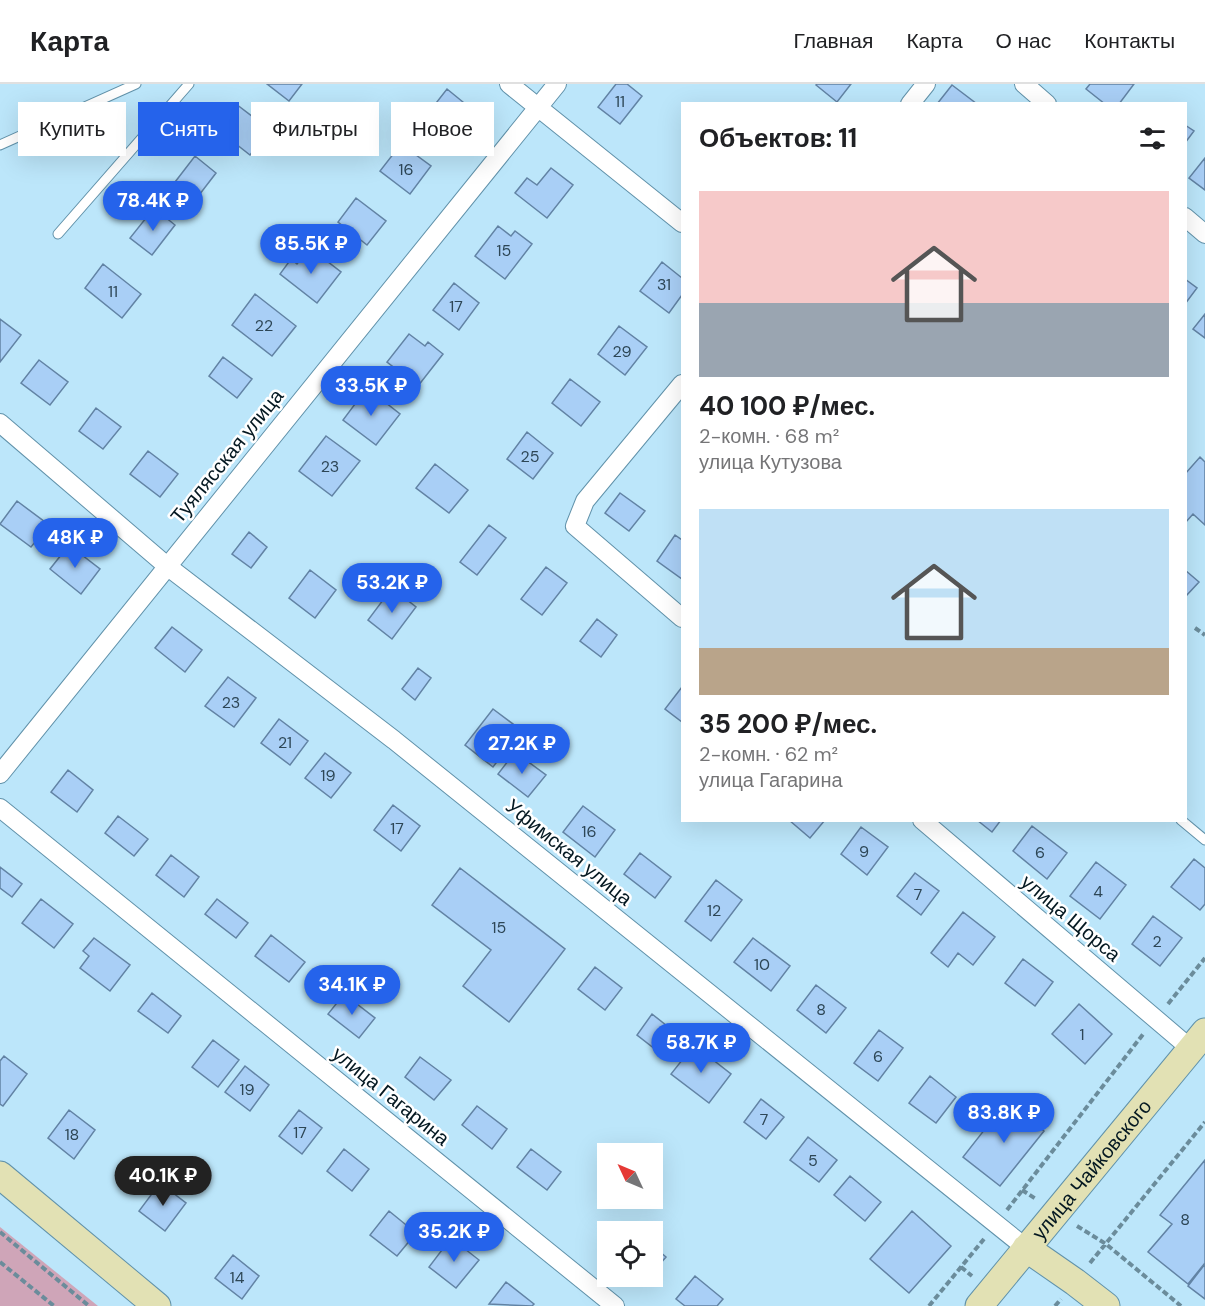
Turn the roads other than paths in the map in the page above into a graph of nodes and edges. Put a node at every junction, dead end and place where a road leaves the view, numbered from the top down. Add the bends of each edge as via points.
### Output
1 (136, 84) edge
2 (189, 84) edge
3 (509, 84) edge
4 (557, 84) edge
5 (926, 84) edge
6 (1024, 84) edge
7 (912, 102) edge
8 (1045, 102) edge
9 (538, 108) junction
10 (0, 145) edge
11 (1187, 219) edge
12 (681, 222) edge
13 (58, 234) dead end
14 (1205, 234) edge
15 (681, 385) edge
16 (0, 423) edge
17 (167, 566) junction
18 (681, 617) edge
19 (0, 774) edge
20 (0, 808) edge
21 (924, 822) edge
22 (1183, 822) edge
23 (1205, 840) edge
24 (1198, 1041) edge
25 (0, 1175) edge
26 (1026, 1248) junction
27 (157, 1306) edge
28 (615, 1306) edge
29 (979, 1306) edge
30 (1106, 1306) edge

1 - 10 lane
2 - 13 lane
3 - 9 street
4 - 9 street, Туялясская улица
5 - 7 street
6 - 8 street
9 - 12 street
9 - 17 street, Туялясская улица
11 - 14 street
15 - 18 street via 585,501 575,526
16 - 17 street, Уфимская улица
17 - 19 street, Туялясская улица
17 - 26 street, Уфимская улица via 403,748
20 - 28 street, улица Гагарина
21 - 24 street, улица Щорса via 1155,1019
22 - 23 lane
24 - 26 main road, улица Чайковского
25 - 27 main road
26 - 29 main road, улица Чайковского
26 - 30 main road

